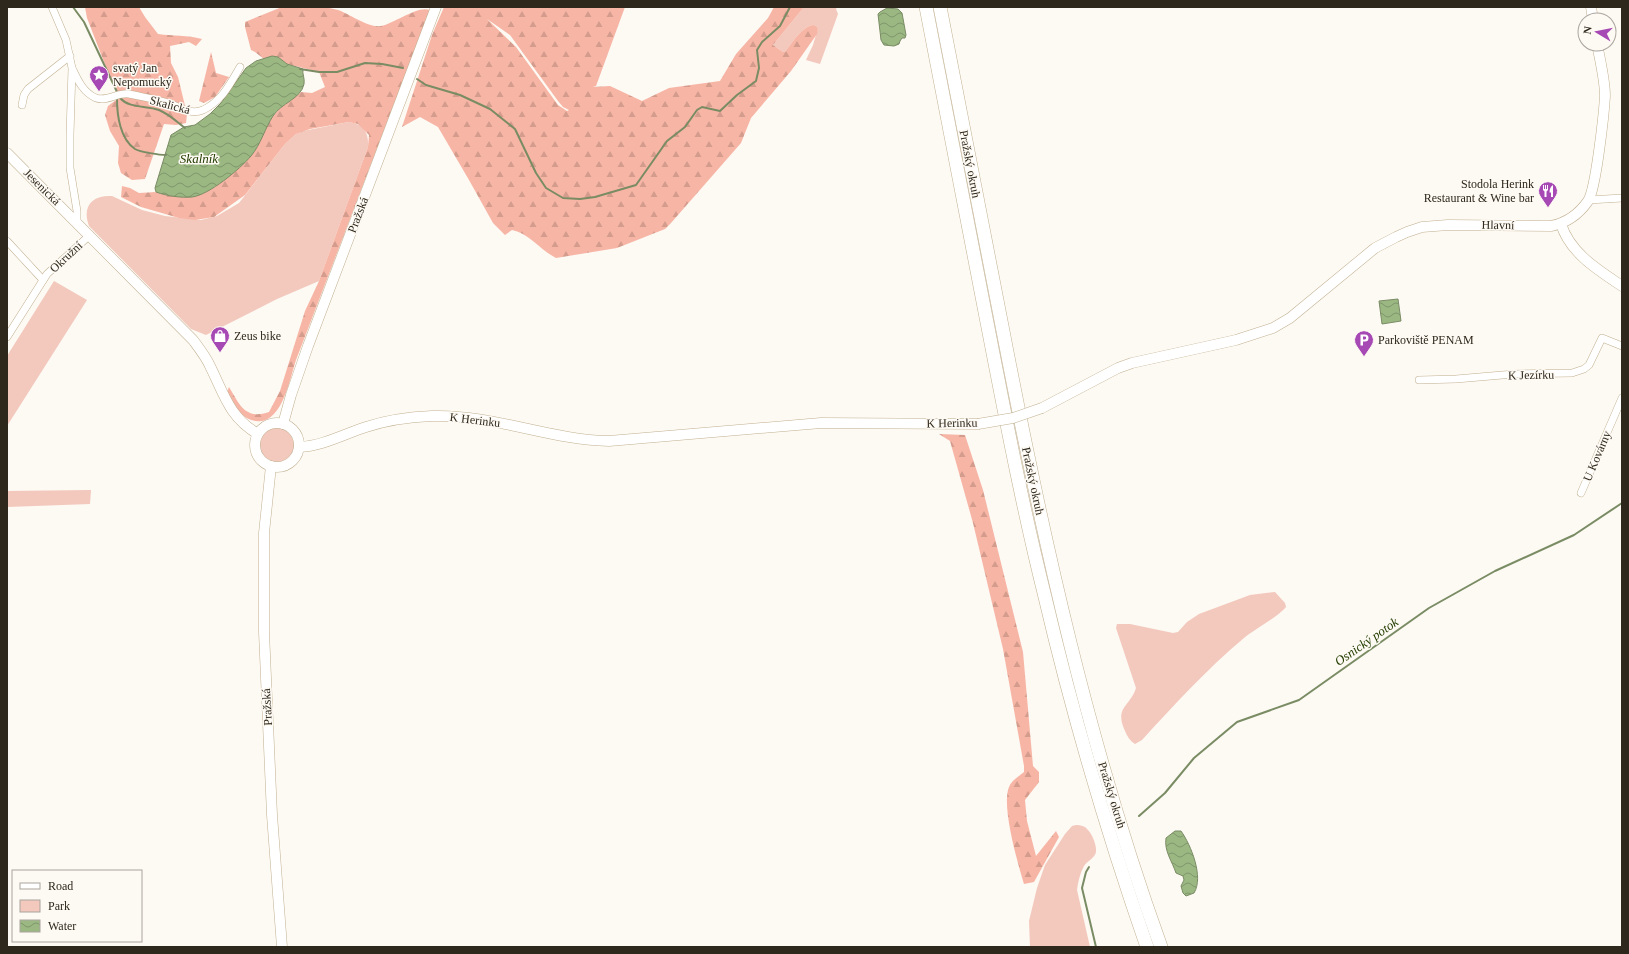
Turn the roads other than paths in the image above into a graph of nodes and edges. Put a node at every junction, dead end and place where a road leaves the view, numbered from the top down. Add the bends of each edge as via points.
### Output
1 (52, 7) edge
2 (436, 7) edge
3 (926, 7) edge
4 (940, 7) edge
5 (1598, 52) edge
6 (70, 56) junction
7 (240, 67) dead end
8 (72, 68) junction
9 (22, 105) dead end
10 (7, 153) edge
11 (1622, 198) edge
12 (1589, 200) junction
13 (77, 222) junction
14 (1561, 224) junction
15 (90, 235) junction
16 (7, 241) edge
17 (43, 280) junction
18 (1622, 286) edge
19 (1272, 328) joint
20 (7, 337) edge
21 (1622, 346) edge
22 (1419, 380) dead end
23 (1622, 398) edge
24 (283, 424) junction
25 (258, 434) junction
26 (299, 447) junction
27 (271, 466) junction
28 (1582, 493) dead end
29 (282, 947) edge
30 (1147, 947) edge
31 (1162, 947) edge

1 - 6 street, Skalická
2 - 24 street, Pražská via 290,395
3 - 30 highway, Pražský okruh via 1019,483 1057,647 1092,776
4 - 31 highway, Pražský okruh via 1057,591 1103,765 1129,852
5 - 12 street via 1605,94 1596,175
6 - 8 street, Skalická
6 - 9 street via 28,89
7 - 8 street, Skalická via 220,99 194,112 126,93 96,98 79,83
8 - 13 street, Skalická via 70,163
10 - 13 street, Jesenická
11 - 12 street
12 - 14 street
13 - 15 street, Jesenická
14 - 18 street via 1572,247
14 - 19 street, Hlavní via 1448,225 1422,227 1408,232 1375,248 1290,318
15 - 17 street, Okružní
15 - 25 street, Jesenická via 193,340 208,361 230,409
16 - 17 street, Okružní
17 - 20 street, Okružní
19 - 26 street, K Herinku, bridge via 1236,340 1132,363 1042,408 1013,418 978,424 821,423 612,441 447,416 393,420 322,443
21 - 22 street, K Jezírku via 1602,338 1589,365 1572,373
23 - 28 street, U Kovárny
24 - 25 street via 270,424
24 - 26 street via 296,432
25 - 27 street via 255,444 257,455
26 - 27 street via 297,455 290,463 282,467
27 - 29 street, Pražská via 264,533 264,632 272,815

